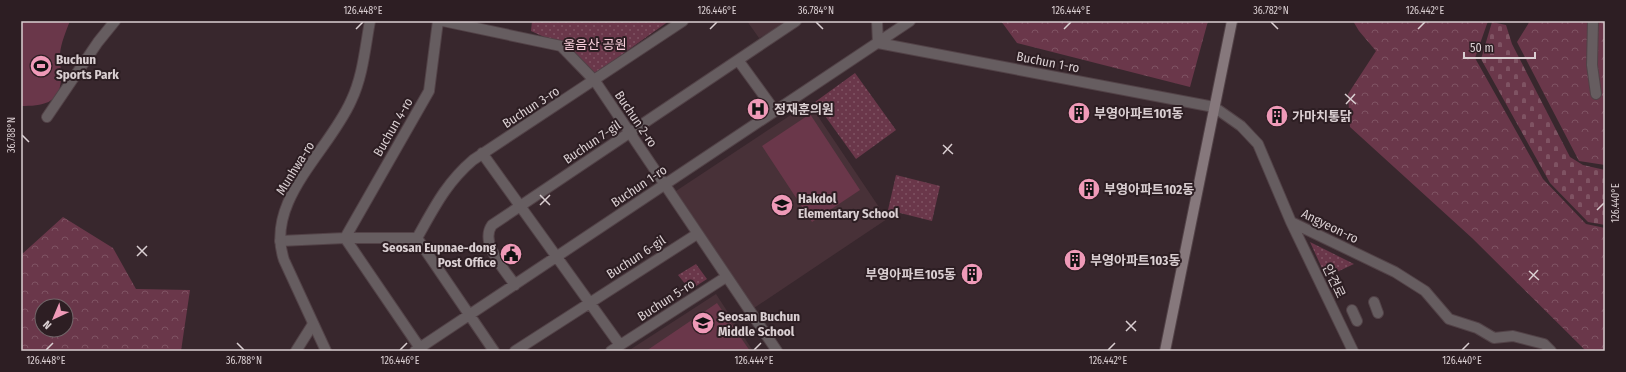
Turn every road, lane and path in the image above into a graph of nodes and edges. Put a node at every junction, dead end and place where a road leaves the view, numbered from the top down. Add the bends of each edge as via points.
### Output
1 (116, 21) edge
2 (370, 21) edge
3 (438, 21) edge
4 (443, 21) edge
5 (683, 21) edge
6 (796, 21) edge
7 (877, 21) edge
8 (910, 21) edge
9 (1232, 21) edge
10 (1593, 21) edge
11 (878, 43) junction
12 (738, 60) junction
13 (595, 80) junction
14 (1596, 94) dead end
15 (1214, 107) junction
16 (775, 111) junction
17 (47, 116) dead end
18 (630, 132) junction
19 (482, 153) junction
20 (665, 185) junction
21 (520, 206) junction
22 (1291, 222) junction
23 (697, 234) junction
24 (345, 238) junction
25 (417, 238) junction
26 (280, 241) junction
27 (557, 257) junction
28 (726, 277) junction
29 (515, 285) junction
30 (1374, 302) dead end
31 (590, 303) junction
32 (1352, 310) dead end
33 (1378, 313) dead end
34 (469, 315) junction
35 (1358, 321) dead end
36 (313, 324) junction
37 (620, 345) junction
38 (419, 350) edge
39 (296, 351) edge
40 (326, 351) edge
41 (494, 351) edge
42 (515, 351) edge
43 (611, 351) edge
44 (777, 351) edge
45 (1165, 351) edge
46 (1353, 351) edge
47 (1551, 351) edge

1 - 17 street via 98,42
2 - 26 street, Munhwa-ro via 360,74 352,100 291,195 283,217
3 - 24 street, Buchun 4-ro via 429,91
4 - 13 street, Buchun 2-ro via 560,46
5 - 13 street, Buchun 3-ro
6 - 12 street, Buchun 7-gil
7 - 11 street
8 - 11 street
9 - 15 main road
10 - 14 street via 1592,65
11 - 15 street, Buchun 1-ro
11 - 16 street, Buchun 1-ro
12 - 16 street
12 - 18 street, Buchun 7-gil
13 - 18 street, Buchun 2-ro
13 - 19 street, Buchun 3-ro
15 - 22 street, Angyeon-ro via 1241,126 1258,144
15 - 45 main road
16 - 20 street, Buchun 1-ro
18 - 20 street, Buchun 2-ro
18 - 21 street, Buchun 7-gil
19 - 21 street
19 - 25 street, Buchun 3-ro via 452,180
20 - 23 street, Buchun 2-ro
20 - 27 street, Buchun 1-ro
21 - 27 street
21 - 29 street, Buchun 7-gil via 492,225 487,234 489,246
22 - 46 street, 안견로
22 - 47 street, Angyeon-ro via 1396,272 1425,291 1449,319 1477,328 1494,338 1513,336 1544,344
23 - 28 street, Buchun 2-ro
23 - 31 street, Buchun 6-gil
24 - 25 street
24 - 26 street
24 - 38 street
25 - 34 street
26 - 36 street, Munhwa-ro via 282,255
27 - 29 street, Buchun 1-ro
27 - 31 street
28 - 37 street, Buchun 5-ro
28 - 44 street, Buchun 2-ro
29 - 34 street, Buchun 1-ro
30 - 33 street
31 - 37 street
31 - 42 street, Buchun 6-gil
32 - 35 street
34 - 38 street, Buchun 1-ro
34 - 41 street
36 - 39 street
36 - 40 street, Munhwa-ro
37 - 43 street, Buchun 5-ro

